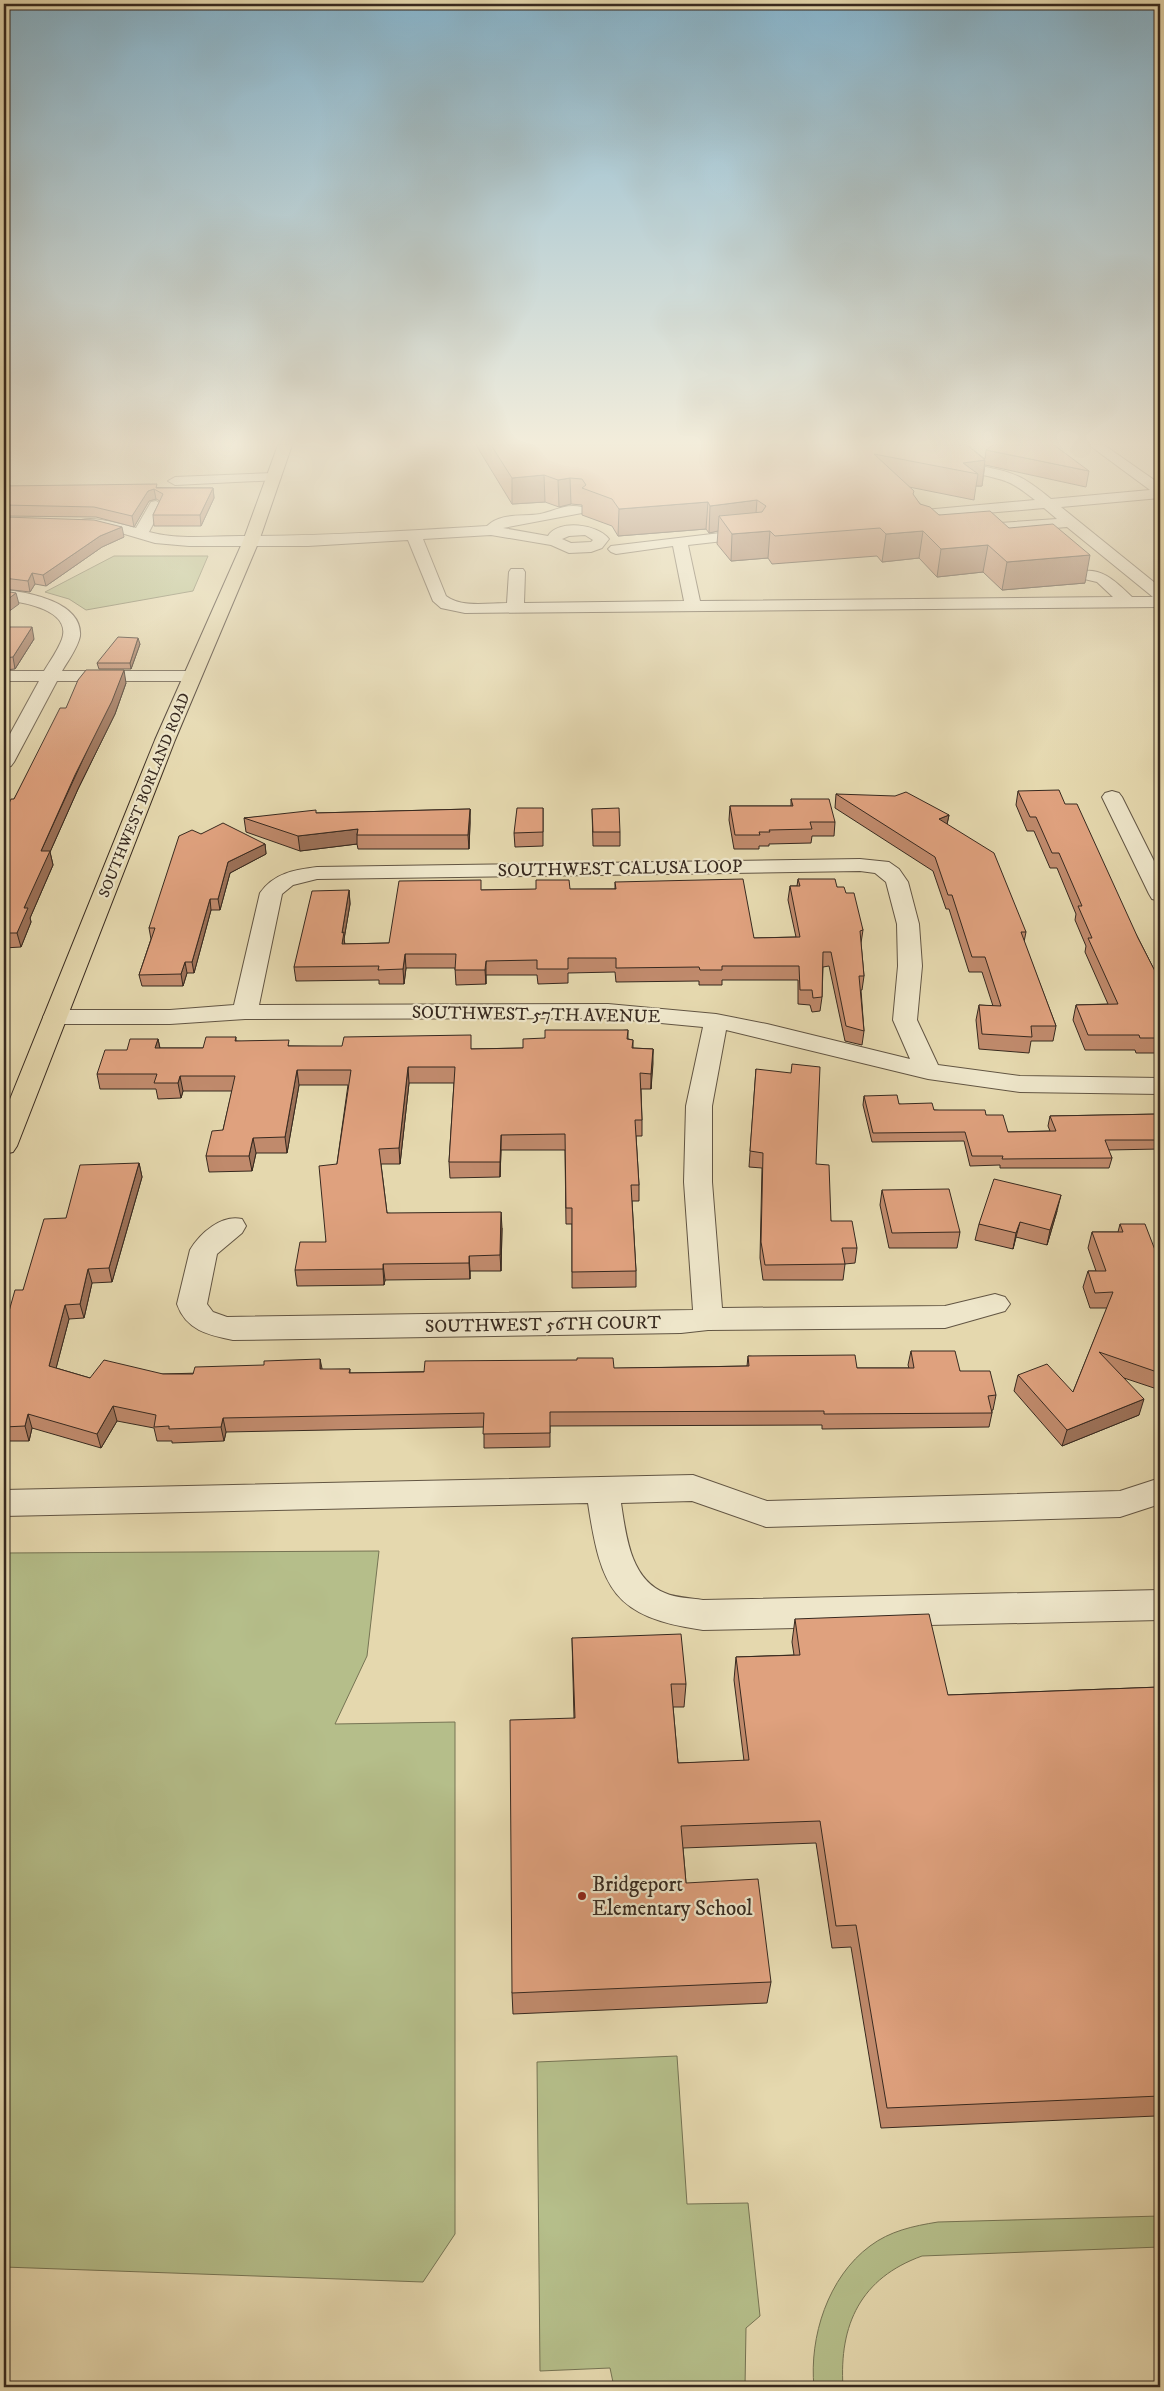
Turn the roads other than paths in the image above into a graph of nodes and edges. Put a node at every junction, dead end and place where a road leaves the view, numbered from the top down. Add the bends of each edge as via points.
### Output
1 (244, 557) edge
2 (423, 557) edge
3 (683, 557) edge
4 (1113, 557) edge
5 (517, 572) dead end
6 (1086, 575) dead end
7 (4, 595) edge
8 (1160, 595) edge
9 (1160, 602) edge
10 (1129, 603) junction
11 (693, 607) junction
12 (515, 608) junction
13 (50, 675) junction
14 (4, 676) edge
15 (192, 676) junction
16 (4, 762) edge
17 (1112, 797) dead end
18 (1160, 894) edge
19 (245, 1012) junction
20 (55, 1017) junction
21 (716, 1021) junction
22 (928, 1071) junction
23 (1160, 1086) edge
24 (4, 1146) edge
25 (232, 1226) dead end
26 (995, 1304) dead end
27 (708, 1319) junction
28 (602, 1491) junction
29 (1160, 1491) edge
30 (4, 1503) edge
31 (1160, 1605) edge

1 - 15 main road, SOUTHWEST BORLAND ROAD
2 - 12 street via 442,602 465,608
3 - 11 street
4 - 8 street
5 - 12 street
6 - 10 street via 1103,579
7 - 13 street via 39,602 53,608 70,622 71,638
9 - 10 street
10 - 11 street
11 - 12 street
13 - 14 street
13 - 15 street
13 - 16 street
15 - 20 main road, SOUTHWEST BORLAND ROAD
17 - 18 street
19 - 20 street, SOUTHWEST 57TH AVENUE via 170,1018
19 - 21 street, SOUTHWEST 57TH AVENUE via 608,1011
19 - 22 street, SOUTHWEST CALUSA LOOP via 272,892 276,886 293,877 317,873 860,865 881,867 897,882 908,924 910,966 905,1020
20 - 24 main road, SOUTHWEST BORLAND ROAD
21 - 22 street, SOUTHWEST 57TH AVENUE
21 - 27 street via 709,1045 699,1116 698,1182
22 - 23 street, SOUTHWEST 57TH AVENUE via 1020,1084
25 - 27 street, SOUTHWEST 56TH COURT via 204,1250 192,1304 197,1315 215,1326 261,1329
26 - 27 street, SOUTHWEST 56TH COURT via 945,1317
28 - 29 street via 693,1488 766,1514 1120,1504
28 - 30 street
28 - 31 street via 620,1572 643,1598 671,1610 703,1615

